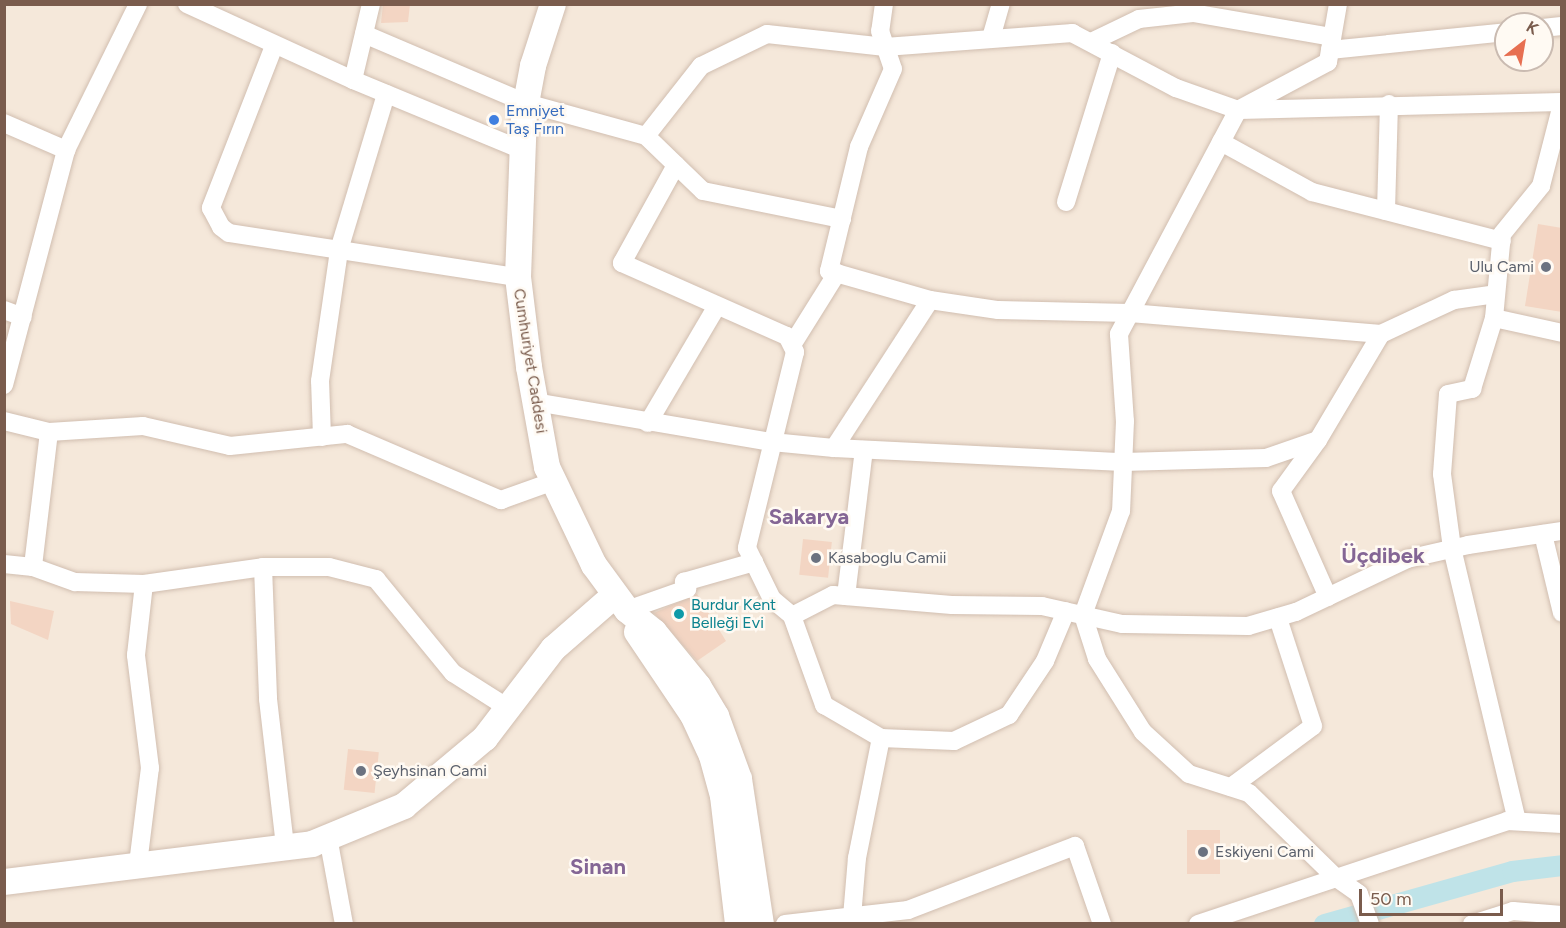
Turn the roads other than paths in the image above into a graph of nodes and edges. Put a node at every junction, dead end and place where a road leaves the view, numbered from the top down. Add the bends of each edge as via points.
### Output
1 (138, 4) edge
2 (187, 4) edge
3 (370, 4) edge
4 (553, 4) edge
5 (884, 4) edge
6 (1001, 4) edge
7 (1338, 4) edge
8 (1494, 33) edge
9 (364, 34) junction
10 (991, 38) junction
11 (1091, 42) junction
12 (1331, 44) junction
13 (274, 46) junction
14 (885, 47) junction
15 (1112, 53) junction
16 (353, 81) junction
17 (386, 94) junction
18 (526, 103) junction
19 (1562, 103) edge
20 (1389, 104) junction
21 (1238, 110) junction
22 (4, 123) edge
23 (646, 136) junction
24 (1221, 142) junction
25 (66, 150) junction
26 (522, 150) junction
27 (676, 165) junction
28 (1066, 202) dead end
29 (1386, 211) junction
30 (842, 219) junction
31 (1502, 241) junction
32 (339, 249) junction
33 (837, 273) junction
34 (518, 277) junction
35 (1496, 294) junction
36 (930, 300) junction
37 (717, 306) junction
38 (4, 310) edge
39 (1130, 313) junction
40 (22, 317) junction
41 (1494, 318) junction
42 (1562, 333) edge
43 (1381, 334) junction
44 (792, 345) junction
45 (4, 385) edge
46 (535, 402) junction
47 (4, 421) edge
48 (648, 423) junction
49 (49, 432) junction
50 (322, 436) junction
51 (1318, 440) junction
52 (772, 442) junction
53 (834, 448) junction
54 (864, 450) junction
55 (1123, 462) junction
56 (554, 481) junction
57 (1562, 531) edge
58 (1543, 534) junction
59 (1452, 548) junction
60 (754, 562) junction
61 (4, 564) edge
62 (33, 567) junction
63 (262, 567) junction
64 (144, 584) junction
65 (846, 596) junction
66 (1328, 597) junction
67 (621, 602) junction
68 (1074, 613) junction
69 (1562, 613) edge
70 (792, 616) junction
71 (1278, 618) junction
72 (508, 708) junction
73 (881, 738) junction
74 (1231, 787) junction
75 (1517, 821) junction
76 (1562, 824) edge
77 (327, 837) junction
78 (285, 847) junction
79 (138, 864) junction
80 (1335, 877) junction
81 (4, 882) edge
82 (1562, 915) edge
83 (855, 920) edge
84 (344, 924) edge
85 (738, 924) edge
86 (760, 924) edge
87 (785, 924) edge
88 (1102, 924) edge
89 (1198, 924) edge
90 (1370, 924) edge
91 (1472, 924) edge

1 - 25 street
2 - 13 street
3 - 9 street
4 - 18 main road, Cumhuriyet Caddesi
5 - 14 street via 880,31
6 - 10 street
7 - 12 street
8 - 12 street
9 - 16 street
9 - 18 street
10 - 11 street via 1072,33
10 - 14 street
11 - 12 street via 1139,19 1193,13
11 - 15 street
12 - 21 street via 1328,62
13 - 16 street
13 - 32 street via 211,208 229,233
14 - 23 street via 767,34 702,66
14 - 30 street via 893,69 859,147
15 - 21 street via 1176,88
15 - 28 street
16 - 17 street
17 - 26 street
17 - 32 street
18 - 23 street
18 - 26 main road, Cumhuriyet Caddesi
19 - 20 street
19 - 31 street via 1541,186 1502,234
20 - 21 street
20 - 29 street
21 - 24 street
22 - 25 street
23 - 27 street
24 - 29 street via 1312,192
24 - 39 street
25 - 40 street
26 - 34 main road, Cumhuriyet Caddesi
27 - 30 street via 703,191
27 - 37 street via 622,263
29 - 31 street
30 - 33 street via 829,271
31 - 35 street
32 - 34 street
32 - 50 street via 320,381
33 - 36 street
33 - 44 street
34 - 46 main road, Cumhuriyet Caddesi
35 - 41 street
35 - 43 street via 1454,300
36 - 39 street via 998,310
36 - 53 street
37 - 44 street via 787,336
37 - 48 street
38 - 40 street
39 - 43 street
39 - 55 street via 1119,334 1125,421
40 - 45 street
41 - 42 street
41 - 59 street via 1472,389 1448,394 1442,474
43 - 51 street
44 - 52 street via 795,352
46 - 48 street
46 - 56 main road, Cumhuriyet Caddesi via 547,467
47 - 49 street
48 - 52 street
49 - 50 street via 143,426 230,446
49 - 62 street
50 - 56 street via 347,434 501,500
51 - 55 street via 1266,458
51 - 66 street via 1281,491
52 - 53 street
52 - 60 street via 747,548
53 - 54 street
54 - 55 street
54 - 65 street
55 - 68 street via 1121,511
56 - 67 main road, Cumhuriyet Caddesi via 594,566
57 - 58 street
58 - 59 street
58 - 69 street
59 - 66 street via 1407,559
59 - 75 street
60 - 67 street via 684,582 687,589
60 - 70 street via 772,598
61 - 62 street
62 - 64 street via 75,582
63 - 64 street
63 - 72 street via 329,567 375,579 453,673
63 - 78 street via 268,699
64 - 79 street via 136,655 150,768
65 - 68 street via 952,605 1042,606
65 - 70 street via 833,595
66 - 71 street
67 - 72 main road via 553,649
67 - 85 main road via 641,643 693,715 712,756 723,796
67 - 86 main road via 654,632 698,686 729,745 739,779
68 - 71 street via 1122,624 1248,626
68 - 73 street via 1009,715 954,741
68 - 74 street via 1097,659 1143,732 1189,774
70 - 73 street via 824,705
71 - 74 street via 1313,726
72 - 77 main road via 485,738 404,806
73 - 83 street via 857,858
74 - 80 street via 1249,793
75 - 76 street
75 - 80 street
77 - 78 main road
77 - 84 street
78 - 79 main road
79 - 81 main road
80 - 89 street
80 - 90 street via 1359,894
82 - 91 street via 1513,911
83 - 87 street
83 - 88 street via 908,910 1074,846

